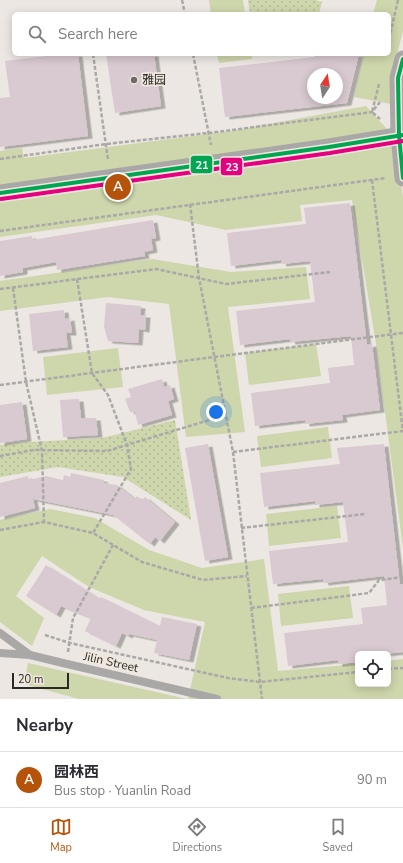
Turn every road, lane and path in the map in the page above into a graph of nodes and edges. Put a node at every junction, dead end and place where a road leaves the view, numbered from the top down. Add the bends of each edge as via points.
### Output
1 (182, 0) edge
2 (398, 0) edge
3 (184, 12) edge
4 (391, 30) edge
5 (93, 56) edge
6 (192, 56) edge
7 (403, 59) edge
8 (381, 100) dead end
9 (208, 133) junction
10 (401, 135) edge
11 (106, 144) junction
12 (0, 159) edge
13 (214, 163) junction
14 (403, 177) edge
15 (110, 178) junction
16 (372, 180) junction
17 (0, 193) edge
18 (190, 204) junction
19 (0, 230) edge
20 (330, 272) dead end
21 (199, 278) junction
22 (77, 279) junction
23 (13, 288) junction
24 (0, 289) edge
25 (403, 333) edge
26 (391, 334) junction
27 (214, 357) junction
28 (92, 373) junction
29 (26, 382) junction
30 (0, 385) edge
31 (226, 415) junction
32 (403, 432) edge
33 (127, 445) junction
34 (42, 450) junction
35 (233, 452) junction
36 (0, 456) edge
37 (365, 514) dead end
38 (44, 522) junction
39 (241, 528) junction
40 (0, 530) edge
41 (93, 533) junction
42 (113, 545) junction
43 (247, 576) junction
44 (403, 577) edge
45 (251, 608) junction
46 (0, 633) edge
47 (45, 635) dead end
48 (70, 643) junction
49 (0, 653) edge
50 (30, 655) junction
51 (67, 664) junction
52 (403, 668) edge
53 (391, 669) edge
54 (355, 672) edge
55 (260, 682) junction
56 (217, 699) edge
57 (262, 699) edge

1 - 3 path
2 - 4 path
5 - 11 path
6 - 9 path
7 - 10 street via 398,78
8 - 9 path via 372,112
9 - 11 path
9 - 13 path
10 - 13 street
10 - 14 street
11 - 12 path
11 - 15 path
13 - 15 street
14 - 16 path
15 - 17 street
16 - 18 path
16 - 26 path
18 - 19 path
18 - 21 path
20 - 21 path via 226,284
21 - 22 path via 156,269
21 - 27 path
22 - 23 path
22 - 28 path
23 - 24 path
23 - 29 path
25 - 26 path
26 - 27 path
26 - 32 path
27 - 28 path
27 - 31 path
28 - 29 path
28 - 33 path via 108,395
29 - 30 path
29 - 34 path
31 - 33 path
31 - 35 path
32 - 35 path
33 - 34 path via 107,451
33 - 41 path via 132,468
34 - 36 path
34 - 38 path
35 - 39 path
37 - 39 path
38 - 40 path
38 - 41 path
39 - 43 path
41 - 42 path
42 - 43 path via 142,562 203,580
42 - 48 path via 73,618
43 - 45 path
44 - 45 path via 379,580 369,593
45 - 55 path
46 - 50 lane
47 - 48 path
48 - 51 path
48 - 55 path via 228,678
49 - 50 lane, Jilin Street
50 - 51 lane, Jilin Street
51 - 56 lane, Jilin Street
52 - 53 path
54 - 55 path
55 - 57 path

